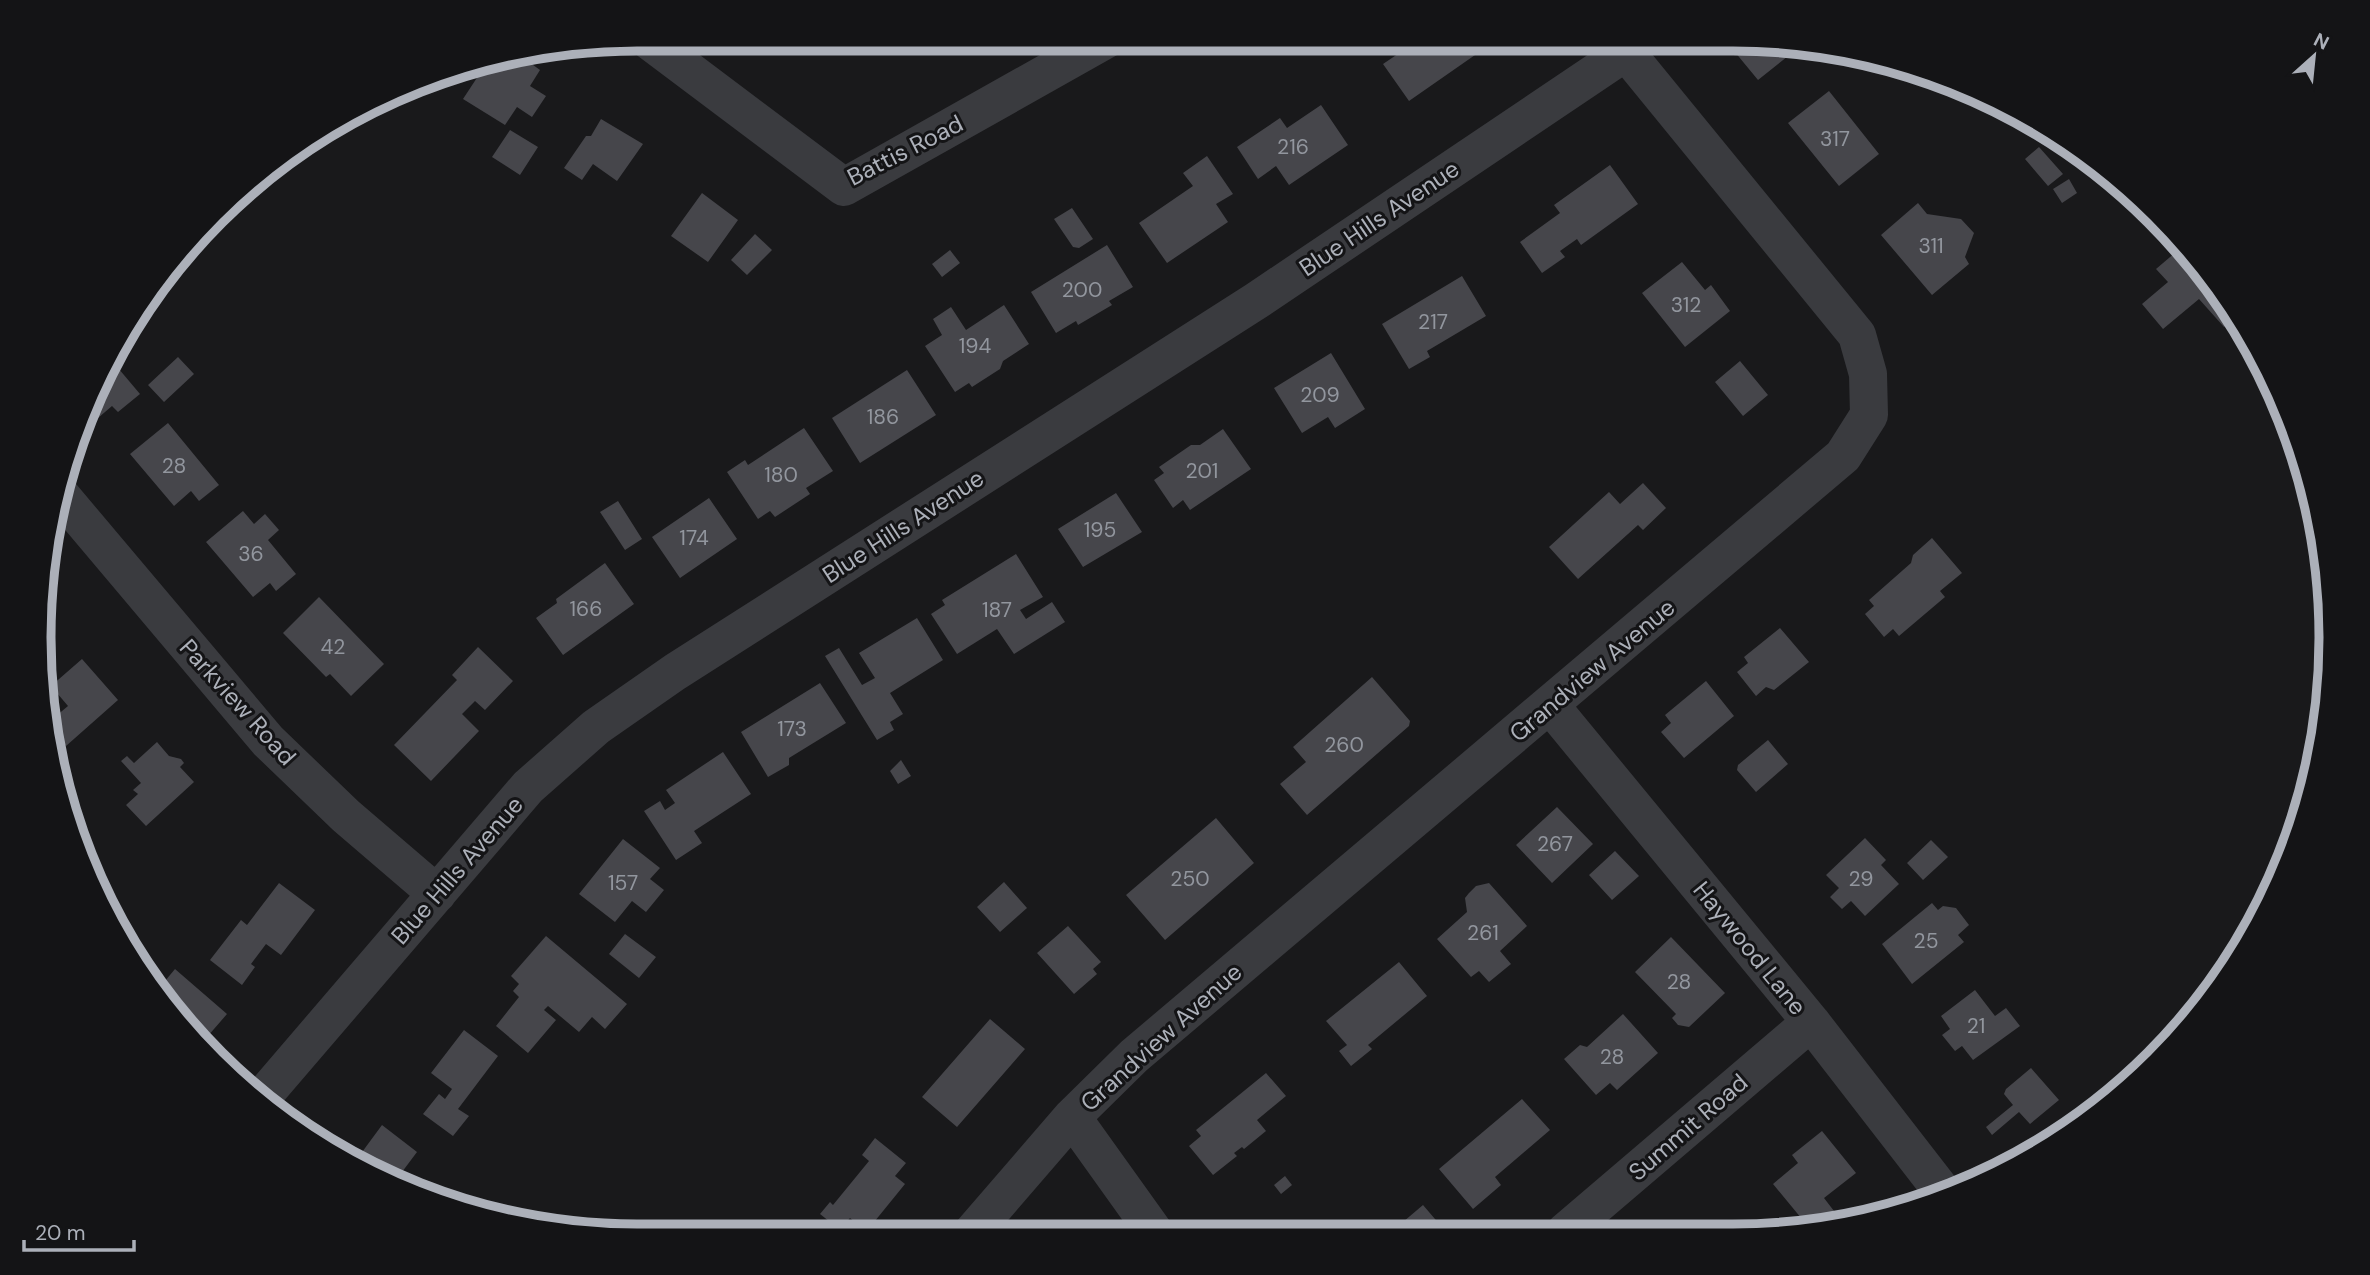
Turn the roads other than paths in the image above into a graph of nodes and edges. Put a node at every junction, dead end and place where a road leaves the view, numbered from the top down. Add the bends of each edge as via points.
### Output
1 (664, 51) edge
2 (1086, 51) edge
3 (1614, 51) edge
4 (1625, 51) edge
5 (67, 503) edge
6 (1550, 705) junction
7 (437, 894) junction
8 (1811, 1022) junction
9 (267, 1092) edge
10 (1072, 1117) junction
11 (1939, 1187) edge
12 (980, 1224) edge
13 (1149, 1224) edge
14 (1574, 1224) edge

1 - 2 street, Battis Road via 844,187
3 - 7 street, Blue Hills Avenue via 1256,301 596,727 528,788
4 - 6 street, Grandview Avenue via 1857,335 1868,374 1869,415 1843,456
5 - 7 street, Parkview Road via 268,741
6 - 8 street, Haywood Lane
6 - 10 street, Grandview Avenue via 1134,1056
7 - 9 street, Blue Hills Avenue
8 - 11 street, Haywood Lane
8 - 14 street, Summit Road
10 - 12 street, Grandview Avenue
10 - 13 street

